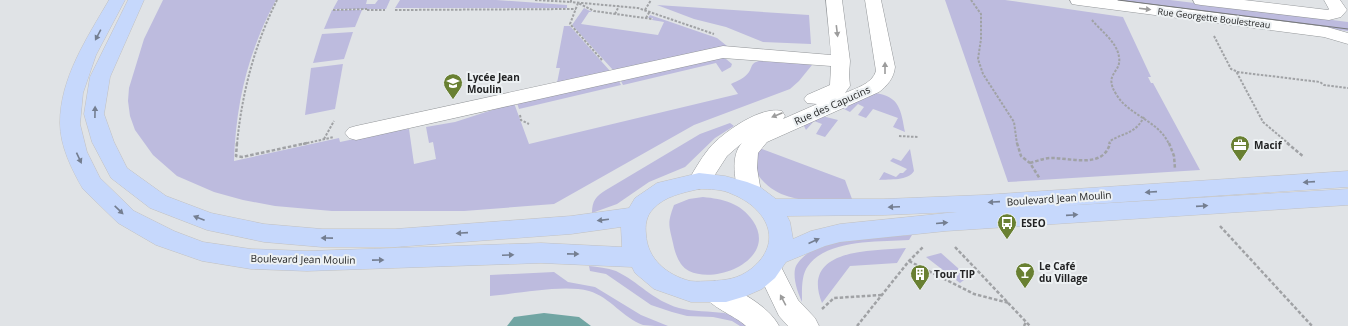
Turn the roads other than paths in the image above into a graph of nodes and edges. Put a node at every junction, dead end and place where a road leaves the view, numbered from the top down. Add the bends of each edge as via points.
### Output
1 (116, 0) edge
2 (136, 0) edge
3 (834, 0) edge
4 (873, 0) edge
5 (1078, 0) edge
6 (1201, 0) edge
7 (1332, 0) edge
8 (1348, 39) edge
9 (841, 61) junction
10 (356, 132) road end
11 (1348, 180) edge
12 (698, 181) junction
13 (750, 192) junction
14 (1348, 197) edge
15 (1198, 198) junction
16 (769, 208) junction
17 (636, 216) junction
18 (638, 258) junction
19 (773, 262) junction
20 (715, 292) junction
21 (812, 318) edge
22 (765, 326) edge

1 -> 18 main road, Boulevard Jean Moulin via 87,55 73,93 70,124 76,152 91,184 126,217 165,238 202,251 251,259 308,261 541,254
17 -> 2 main road via 571,225 395,238 322,238 264,233 207,221 158,202 118,174 103,142 94,114 100,77
3 -> 9 street, Rue des Capucins
13 -> 4 street, Rue des Capucins via 746,168 747,151 760,137 872,88 885,76 886,67
5 -> 8 street, Rue Georgette Boulestreau via 1327,32
6 - 7 street via 1329,15 1338,10
9 - 10 street via 723,52
9 -> 12 street, Rue des Capucins via 840,86 836,90 748,127 719,151
11 -> 15 main road, Boulevard Jean Moulin
12 - 13 main road via 725,183
12 - 17 main road via 660,191 646,202
13 - 16 main road
14 - 15 main road, Boulevard Jean Moulin
15 -> 16 main road, Boulevard Jean Moulin via 898,207
19 -> 15 main road, Boulevard Jean Moulin via 820,238 840,233
16 - 19 main road via 780,228 780,244
17 - 18 main road via 632,235
18 - 20 main road via 651,273 669,284 692,291
19 - 20 main road via 751,282 728,291
21 -> 19 street via 788,308
20 - 22 street via 748,312

